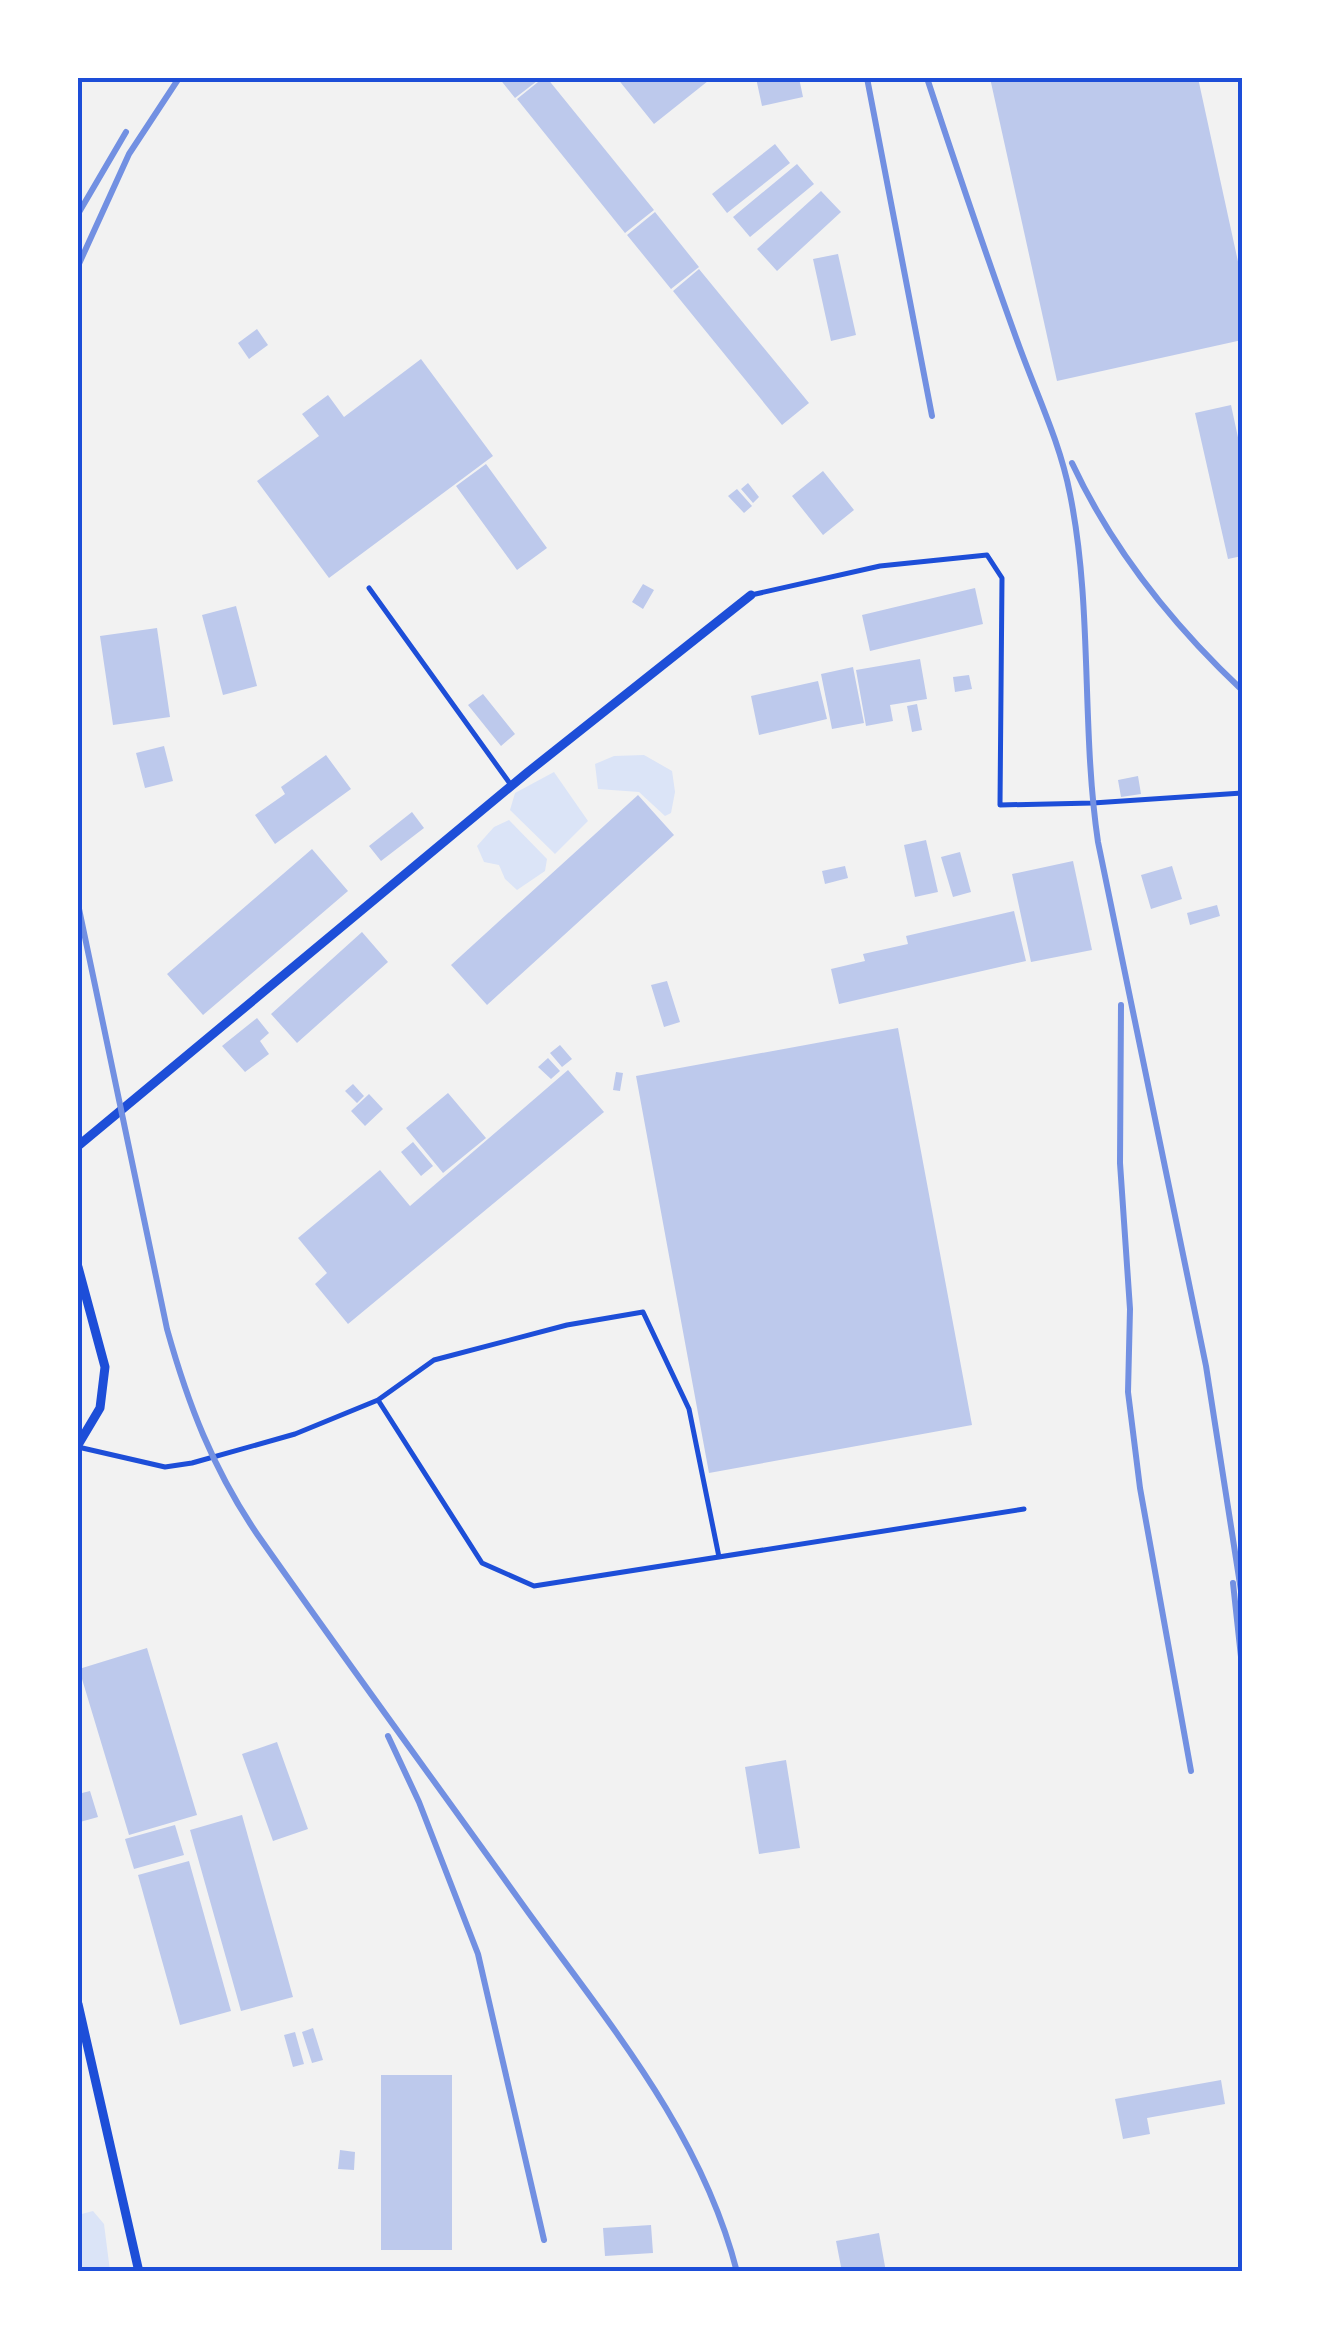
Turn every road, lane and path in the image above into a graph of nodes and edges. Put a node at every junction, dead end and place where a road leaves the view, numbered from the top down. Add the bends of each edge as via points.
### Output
1 (369, 588) dead end
2 (751, 595) joint
3 (511, 785) junction
4 (1242, 793) edge
5 (78, 1146) edge
6 (78, 1267) edge
7 (378, 1400) junction
8 (78, 1446) edge
9 (1024, 1509) dead end
10 (719, 1557) junction
11 (78, 2004) edge
12 (139, 2272) edge

1 - 3 lane
2 - 3 street
2 - 4 lane via 880,566 987,555 1002,578 1000,805
3 - 5 street
6 - 8 street via 105,1367 100,1408
7 - 8 lane via 295,1434 176,1467
7 - 10 lane via 482,1563 534,1586
7 - 10 lane via 434,1360 642,1312 689,1410
9 - 10 lane
11 - 12 street

